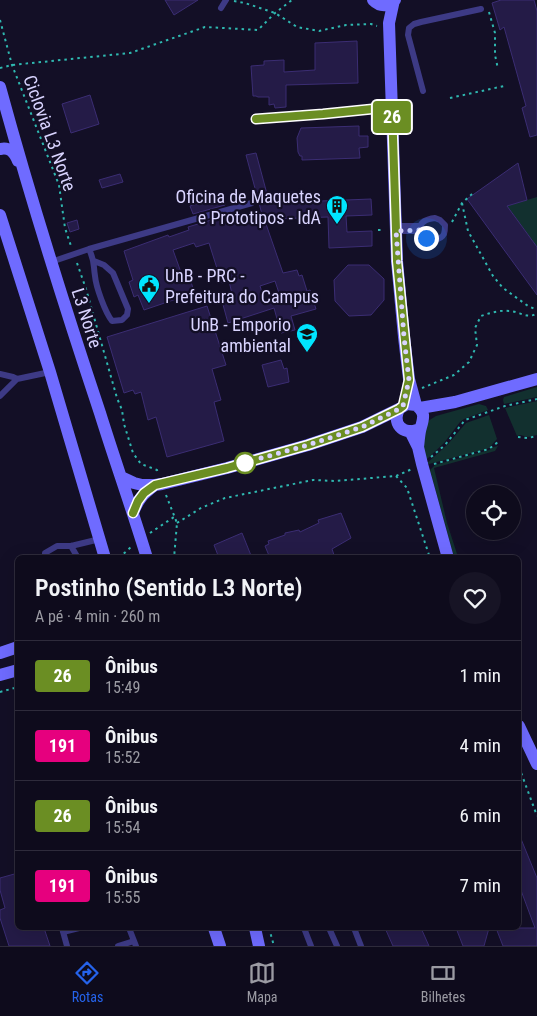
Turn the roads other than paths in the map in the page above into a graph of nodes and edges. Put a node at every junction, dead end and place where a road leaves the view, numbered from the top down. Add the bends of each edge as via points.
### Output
1 (226, 0) edge
2 (394, 0) edge
3 (376, 2) edge
4 (221, 8) dead end
5 (484, 9) road end
6 (389, 26) junction
7 (0, 87) edge
8 (423, 91) dead end
9 (392, 107) junction
10 (256, 119) dead end
11 (0, 149) edge
12 (24, 174) junction
13 (252, 203) dead end
14 (0, 216) edge
15 (420, 228) dead end
16 (396, 229) junction
17 (89, 250) junction
18 (94, 261) junction
19 (51, 262) junction
20 (50, 372) junction
21 (0, 374) edge
22 (17, 379) junction
23 (537, 379) edge
24 (409, 380) junction
25 (0, 396) edge
26 (400, 412) junction
27 (418, 417) junction
28 (121, 477) junction
29 (155, 485) junction
30 (133, 513) junction
31 (100, 539) junction
32 (71, 546) junction
33 (45, 555) edge
34 (76, 555) edge
35 (104, 555) edge
36 (146, 555) edge
37 (447, 555) edge
38 (15, 648) edge
39 (0, 653) edge
40 (15, 671) edge
41 (0, 675) edge
42 (521, 730) edge
43 (537, 764) edge
44 (62, 930) edge
45 (131, 930) edge
46 (215, 930) edge
47 (255, 930) edge
48 (305, 930) edge
49 (330, 930) edge
50 (355, 930) edge
51 (135, 944) edge
52 (67, 946) edge
53 (118, 946) edge
54 (220, 946) edge
55 (260, 946) edge
56 (311, 946) edge
57 (337, 946) edge
58 (361, 946) edge

1 - 4 lane
2 - 3 street via 387,5
2 - 6 street
3 - 6 street
5 - 8 lane via 421,22 409,28
6 - 9 street
7 - 12 street, L3 Norte
9 - 10 lane
9 - 16 street
11 - 12 street via 6,148 14,153
12 - 19 street, L3 Norte
13 - 17 lane
14 - 20 street
15 - 16 lane
16 - 24 street
17 - 18 lane
17 - 19 lane
18 - 18 lane via 113,273 128,309 122,320 112,321 107,314 95,278
19 - 28 street, L3 Norte
20 - 22 lane
20 - 31 street
21 - 22 lane
22 - 25 lane
23 - 27 street via 455,402
24 - 26 street
24 - 27 street
26 - 27 street via 407,404
26 - 27 street via 402,429
26 - 29 street via 288,451
27 - 37 street via 418,447
28 - 29 street via 134,483
28 - 30 street, L3 Norte
29 - 30 street via 144,493
30 - 36 street, L3 Norte
31 - 32 lane
31 - 35 street
32 - 33 lane via 57,546
32 - 34 lane
38 - 39 street
40 - 41 street
42 - 43 street
44 - 52 lane
45 - 51 lane
46 - 54 street
47 - 55 street
48 - 56 lane
49 - 57 lane
50 - 58 lane
51 - 53 lane

